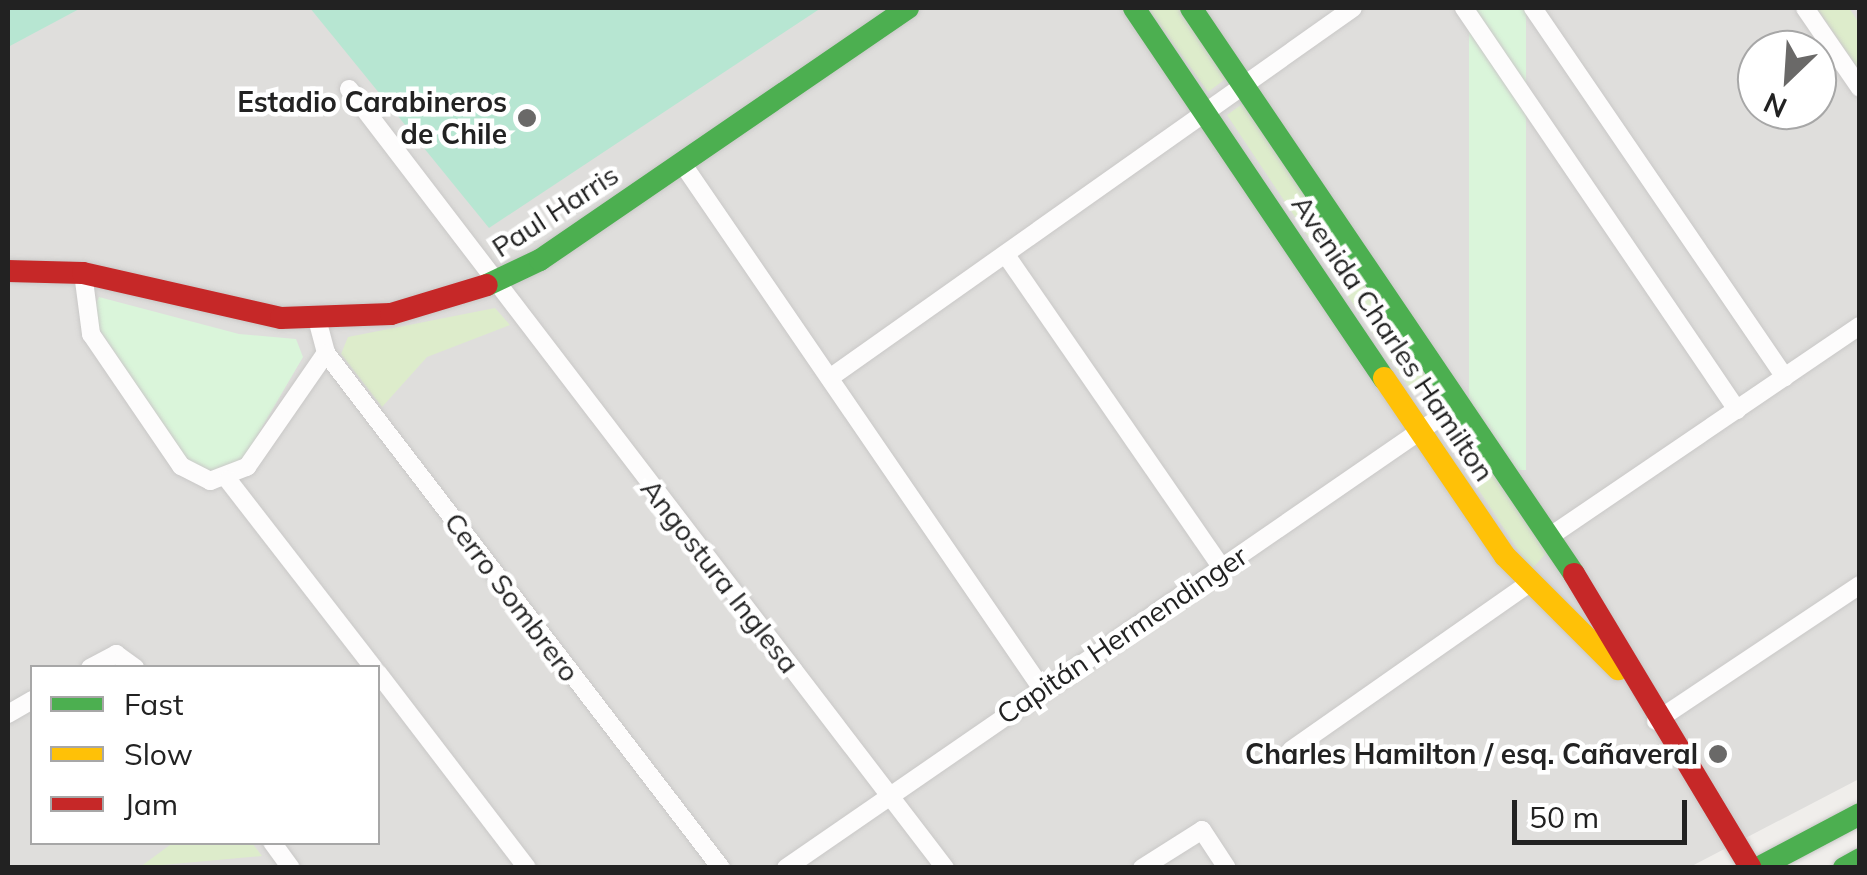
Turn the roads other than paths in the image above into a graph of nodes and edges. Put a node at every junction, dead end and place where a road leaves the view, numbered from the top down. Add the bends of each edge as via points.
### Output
1 (908, 8) edge
2 (1134, 8) edge
3 (1190, 8) edge
4 (1353, 8) edge
5 (1464, 8) edge
6 (1533, 8) edge
7 (1805, 8) edge
8 (1241, 84) junction
9 (1860, 88) edge
10 (349, 90) dead end
11 (1205, 116) junction
12 (682, 163) junction
13 (1006, 255) junction
14 (8, 270) edge
15 (82, 273) junction
16 (497, 283) junction
17 (317, 320) junction
18 (1860, 326) edge
19 (326, 352) junction
20 (1785, 377) junction
21 (831, 378) junction
22 (1459, 404) junction
23 (1737, 410) junction
24 (1422, 434) junction
25 (228, 480) junction
26 (1554, 543) junction
27 (1222, 568) junction
28 (1860, 584) edge
29 (1527, 585) junction
30 (96, 665) edge
31 (132, 665) edge
32 (372, 665) edge
33 (380, 675) edge
34 (1630, 680) junction
35 (1042, 689) junction
36 (30, 701) edge
37 (8, 714) edge
38 (1656, 721) junction
39 (1291, 750) dead end
40 (888, 793) junction
41 (1860, 814) edge
42 (274, 845) edge
43 (1860, 859) edge
44 (291, 868) edge
45 (527, 868) edge
46 (721, 868) edge
47 (786, 868) edge
48 (945, 868) edge
49 (1142, 868) edge
50 (1228, 868) edge
51 (1754, 868) edge
52 (1844, 868) edge

1 - 12 main road, Paul Harris
2 - 11 main road, Avenida Charles Hamilton
3 - 8 main road, Avenida Charles Hamilton
4 - 8 street
5 - 23 street
6 - 20 street
7 - 9 street
8 - 11 street
8 - 22 main road, Avenida Charles Hamilton
10 - 16 street, Angostura Inglesa
11 - 13 street
11 - 24 main road, Avenida Charles Hamilton
12 - 16 main road, Paul Harris
12 - 21 street
13 - 21 street
13 - 27 street
14 - 15 main road, Paul Harris
15 - 17 main road, Paul Harris via 223,310
15 - 25 street via 91,334 181,466
16 - 17 main road, Paul Harris via 391,314
16 - 40 street, Angostura Inglesa
17 - 19 street, Cerro Sombrero
18 - 20 street
19 - 25 street
19 - 46 street, Cerro Sombrero
20 - 23 street
21 - 35 street
22 - 24 street, Capitán Hermendinger
22 - 26 main road, Avenida Charles Hamilton
23 - 26 street
24 - 27 street, Capitán Hermendinger
24 - 29 main road, Avenida Charles Hamilton
25 - 32 street
26 - 29 main road
26 - 34 main road, Avenida Charles Hamilton
27 - 35 street, Capitán Hermendinger
28 - 38 street
29 - 34 main road, Avenida Charles Hamilton
29 - 39 street
30 - 31 street via 120,654
33 - 45 street
34 - 38 main road, Avenida Charles Hamilton
35 - 40 street, Capitán Hermendinger
36 - 37 street
38 - 51 main road, Avenida Charles Hamilton
40 - 47 street, Capitán Hermendinger
40 - 48 street, Angostura Inglesa
41 - 51 main road
42 - 44 street
43 - 52 main road
49 - 50 street via 1202,830

